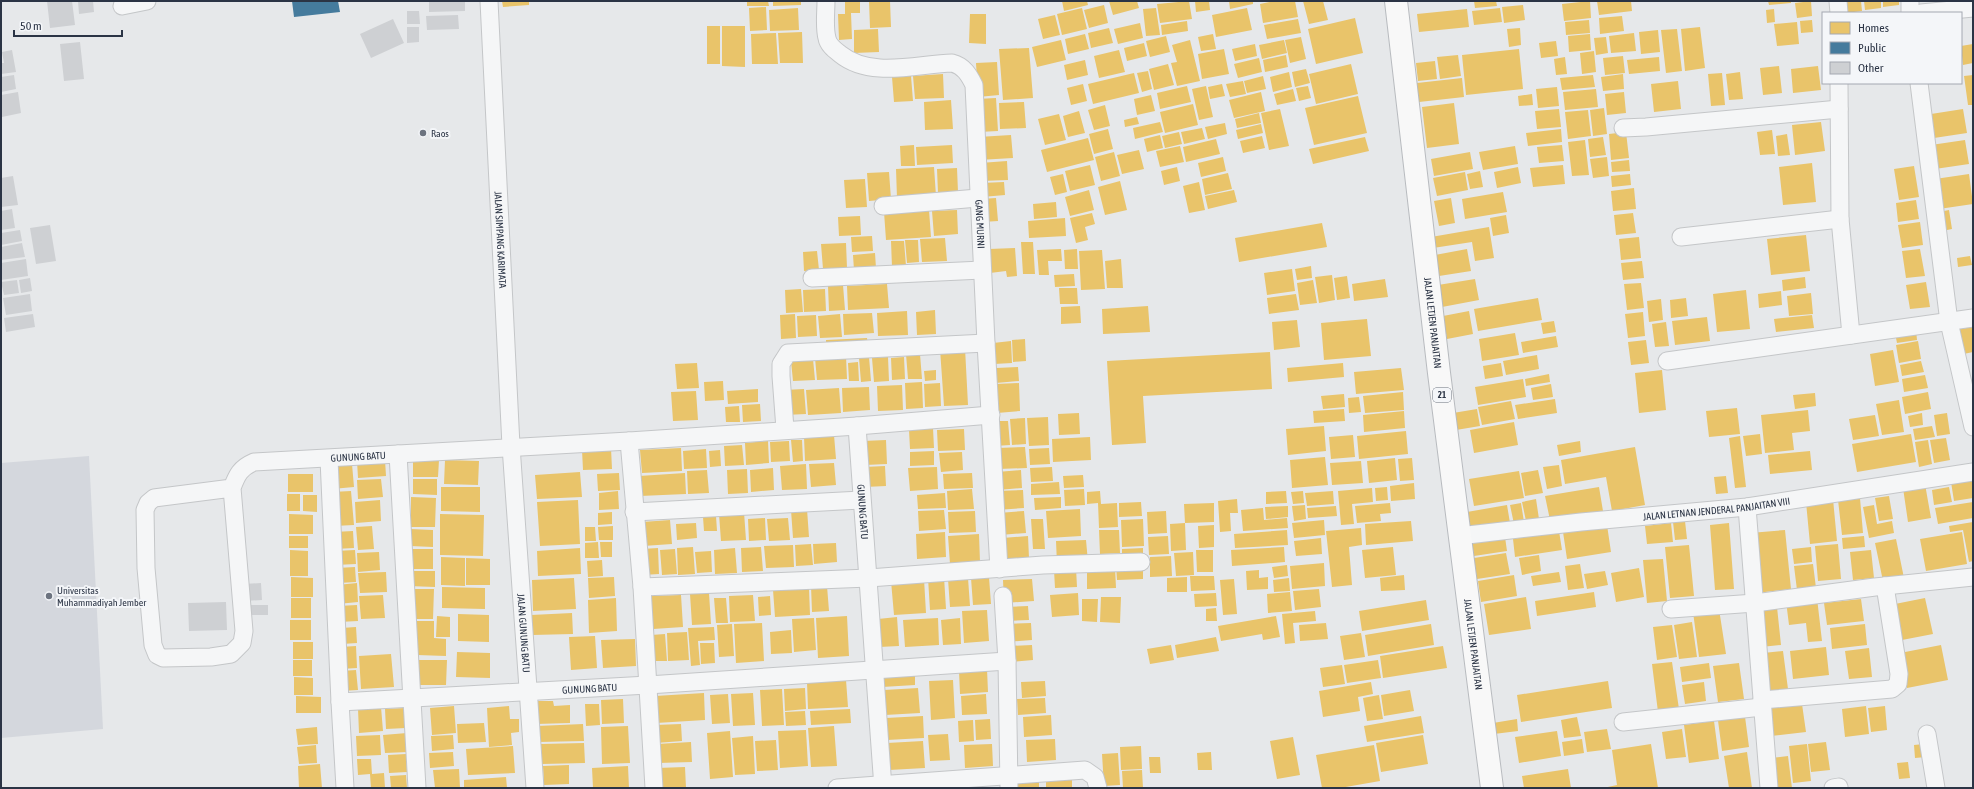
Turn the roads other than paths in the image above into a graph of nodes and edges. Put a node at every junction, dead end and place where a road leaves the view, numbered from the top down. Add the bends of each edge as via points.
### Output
1 (147, 1) edge
2 (489, 1) edge
3 (826, 1) edge
4 (1396, 1) edge
5 (1838, 1) edge
6 (1910, 1) edge
7 (122, 6) dead end
8 (1973, 8) edge
9 (1839, 12) edge
10 (1910, 12) edge
11 (1931, 12) edge
12 (1839, 84) edge
13 (1919, 84) edge
14 (1839, 109) junction
15 (1623, 128) dead end
16 (978, 198) junction
17 (882, 206) dead end
18 (1840, 218) junction
19 (1681, 237) dead end
20 (982, 270) junction
21 (812, 278) dead end
22 (1973, 318) edge
23 (1949, 322) junction
24 (1851, 335) junction
25 (986, 343) junction
26 (1667, 361) dead end
27 (991, 415) junction
28 (857, 426) junction
29 (1973, 427) edge
30 (785, 429) junction
31 (629, 441) junction
32 (511, 446) junction
33 (398, 454) junction
34 (329, 459) junction
35 (1973, 472) edge
36 (514, 478) joint
37 (232, 488) junction
38 (861, 500) junction
39 (1747, 507) junction
40 (634, 512) junction
41 (1459, 536) junction
42 (1141, 562) dead end
43 (999, 569) junction
44 (1973, 577) edge
45 (868, 578) junction
46 (1885, 586) junction
47 (642, 587) junction
48 (1002, 596) dead end
49 (1755, 603) junction
50 (1671, 609) dead end
51 (1007, 661) junction
52 (876, 669) junction
53 (648, 685) junction
54 (529, 691) junction
55 (412, 696) junction
56 (340, 702) junction
57 (1762, 704) junction
58 (1623, 722) dead end
59 (1927, 734) dead end
60 (1008, 782) edge
61 (883, 787) edge
62 (345, 788) edge
63 (417, 788) edge
64 (535, 788) edge
65 (654, 788) edge
66 (837, 788) edge
67 (1098, 788) edge
68 (1492, 788) edge
69 (1769, 788) edge
70 (1936, 788) edge

1 - 7 street
2 - 32 street, JALAN SIMPANG KARIMATA
3 - 16 street, GANG MURNI via 827,38 835,50 851,61 882,69 952,63 960,65 967,73 974,85
4 - 41 highway, JALAN LETJEN PANJAITAN / 21
5 - 9 street
6 - 10 street
8 - 11 street
12 - 14 street
13 - 23 street
14 - 15 street via 1646,128
14 - 18 street
16 - 17 street
16 - 20 street, GANG MURNI
18 - 19 street
18 - 24 street
20 - 21 street
20 - 25 street, GANG MURNI
22 - 23 street
23 - 24 street
23 - 29 street
24 - 26 street
25 - 27 street, GANG MURNI
25 - 30 street via 788,353 781,364
27 - 28 street, GUNUNG BATU
27 - 43 street, GANG MURNI
28 - 30 street, GUNUNG BATU
28 - 38 street, GUNUNG BATU
30 - 31 street, GUNUNG BATU
31 - 32 street, GUNUNG BATU
31 - 40 street
32 - 33 street, GUNUNG BATU
32 - 36 street, JALAN SIMPANG KARIMATA
33 - 34 street, GUNUNG BATU
33 - 55 street
34 - 37 street via 254,462 237,473
34 - 56 street, GUNUNG BATU
35 - 39 street, JALAN LETNAN JENDERAL PANJAITAN VIII
36 - 54 street, JALAN GUNUNG BATU
37 - 37 street via 244,631 242,643 231,654 163,658 157,655 153,645 146,568 148,503 154,498
38 - 40 street
38 - 45 street, GUNUNG BATU
39 - 41 street, JALAN LETNAN JENDERAL PANJAITAN VIII
39 - 49 street
40 - 47 street
41 - 68 highway, JALAN LETJEN PANJAITAN / 21
42 - 43 street
43 - 45 street
44 - 46 street
45 - 47 street
45 - 52 street, GUNUNG BATU
46 - 49 street
46 - 57 street via 1899,674 1898,684 1892,689
47 - 53 street
48 - 51 street
49 - 50 street
49 - 57 street
51 - 52 street, GUNUNG BATU
51 - 60 street
52 - 53 street, GUNUNG BATU
52 - 61 street, GUNUNG BATU
53 - 54 street, GUNUNG BATU
53 - 65 street
54 - 55 street, GUNUNG BATU
54 - 64 street, JALAN GUNUNG BATU
55 - 56 street, GUNUNG BATU
55 - 63 street
56 - 62 street, GUNUNG BATU
57 - 58 street
57 - 69 street
59 - 70 street
60 - 61 street
60 - 67 street via 1085,770 1095,777
61 - 66 street

